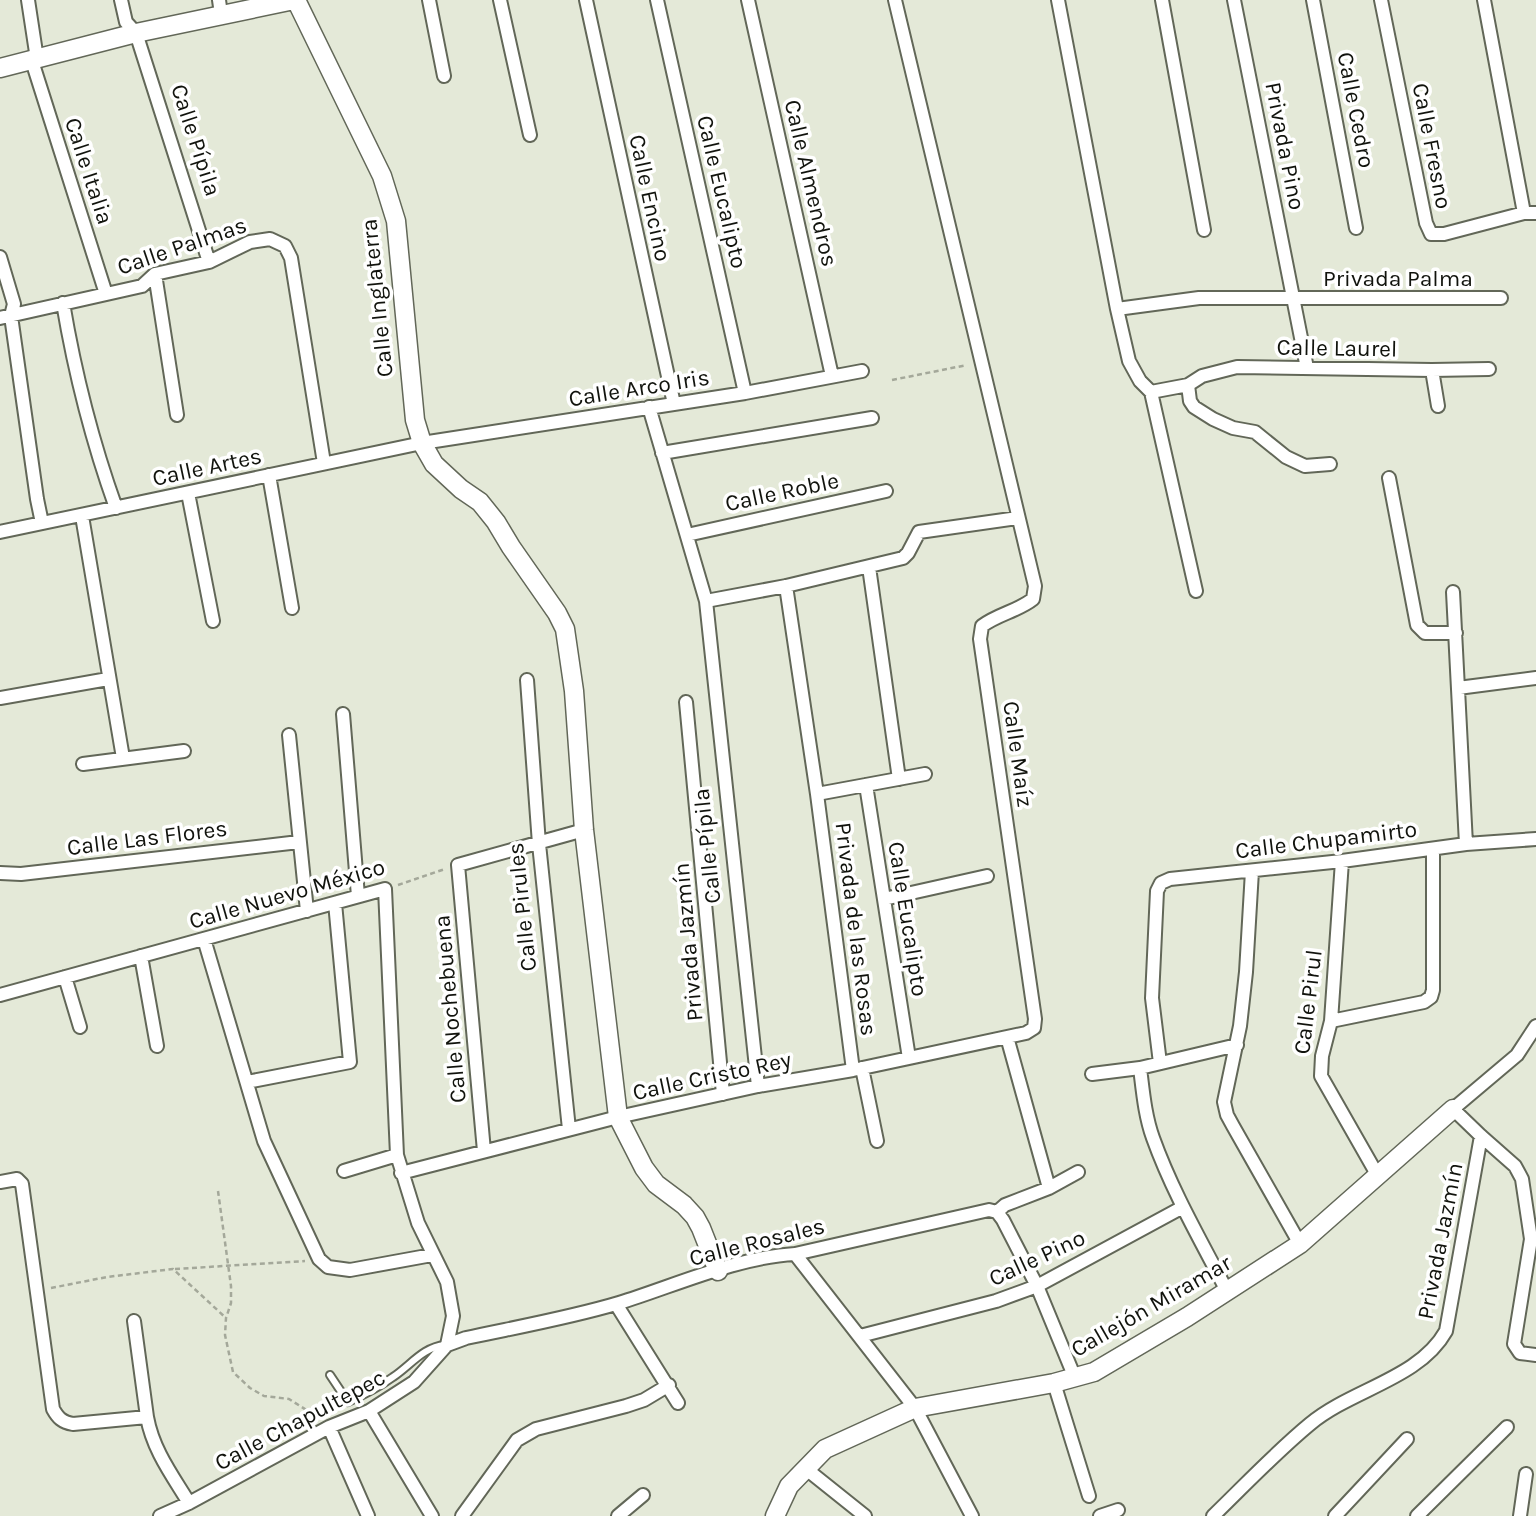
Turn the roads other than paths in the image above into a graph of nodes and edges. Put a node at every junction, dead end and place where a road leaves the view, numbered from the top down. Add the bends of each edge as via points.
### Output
1 (28, 0) edge
2 (121, 0) edge
3 (295, 0) edge
4 (429, 0) edge
5 (500, 0) edge
6 (586, 0) edge
7 (657, 0) edge
8 (748, 0) edge
9 (895, 0) edge
10 (1058, 0) edge
11 (1162, 0) edge
12 (1234, 0) edge
13 (1313, 0) edge
14 (1381, 0) edge
15 (1484, 0) edge
16 (220, 7) edge
17 (136, 33) junction
18 (35, 60) junction
19 (0, 68) edge
20 (444, 76) dead end
21 (530, 135) dead end
22 (1530, 213) edge
23 (1356, 228) dead end
24 (1204, 230) dead end
25 (0, 257) edge
26 (209, 262) junction
27 (155, 274) junction
28 (106, 294) junction
29 (1501, 298) dead end
30 (1294, 299) junction
31 (63, 303) junction
32 (1116, 309) junction
33 (5, 317) edge
34 (1307, 368) junction
35 (1489, 369) dead end
36 (1432, 370) junction
37 (862, 371) dead end
38 (832, 376) junction
39 (1188, 385) junction
40 (1151, 392) junction
41 (745, 393) junction
42 (674, 404) junction
43 (1438, 406) dead end
44 (649, 407) junction
45 (177, 415) dead end
46 (872, 418) dead end
47 (422, 443) junction
48 (662, 453) junction
49 (324, 463) junction
50 (1330, 464) dead end
51 (269, 475) junction
52 (1389, 478) dead end
53 (886, 491) dead end
54 (188, 493) junction
55 (116, 508) junction
56 (82, 516) junction
57 (1018, 518) junction
58 (42, 523) junction
59 (0, 532) edge
60 (687, 535) junction
61 (869, 566) junction
62 (786, 586) junction
63 (1196, 591) dead end
64 (1453, 593) dead end
65 (706, 601) junction
66 (292, 608) dead end
67 (213, 621) dead end
68 (1456, 633) junction
69 (1536, 678) edge
70 (108, 679) junction
71 (527, 680) dead end
72 (1458, 688) junction
73 (0, 698) edge
74 (686, 702) dead end
75 (343, 714) dead end
76 (289, 735) dead end
77 (184, 751) dead end
78 (122, 758) junction
79 (83, 764) dead end
80 (925, 774) dead end
81 (899, 779) junction
82 (866, 785) junction
83 (817, 794) junction
84 (583, 830) junction
85 (1536, 839) edge
86 (299, 842) junction
87 (539, 844) junction
88 (1466, 844) junction
89 (1433, 849) junction
90 (1342, 861) junction
91 (1252, 871) junction
92 (0, 873) edge
93 (987, 876) dead end
94 (358, 897) junction
95 (884, 900) junction
96 (335, 902) junction
97 (307, 911) junction
98 (204, 939) junction
99 (141, 956) junction
100 (65, 977) junction
101 (0, 995) edge
102 (1331, 1021) junction
103 (80, 1027) dead end
104 (1536, 1027) edge
105 (1034, 1028) joint
106 (1007, 1037) junction
107 (1237, 1045) junction
108 (158, 1046) dead end
109 (909, 1058) junction
110 (1160, 1063) junction
111 (1140, 1068) junction
112 (857, 1069) junction
113 (1092, 1074) dead end
114 (247, 1082) junction
115 (758, 1086) junction
116 (723, 1094) junction
117 (1454, 1109) junction
118 (618, 1117) junction
119 (569, 1129) junction
120 (1480, 1136) junction
121 (877, 1141) dead end
122 (484, 1151) junction
123 (397, 1155) junction
124 (344, 1171) dead end
125 (1078, 1172) dead end
126 (401, 1173) junction
127 (1378, 1176) junction
128 (3, 1182) edge
129 (1049, 1188) junction
130 (1183, 1207) junction
131 (997, 1212) junction
132 (1532, 1217) edge
133 (1300, 1244) junction
134 (795, 1254) junction
135 (432, 1255) junction
136 (718, 1271) junction
137 (1037, 1286) junction
138 (1227, 1291) junction
139 (616, 1304) junction
140 (134, 1321) dead end
141 (860, 1336) junction
142 (447, 1345) junction
143 (1536, 1356) edge
144 (330, 1375) dead end
145 (1075, 1378) junction
146 (1054, 1383) junction
147 (669, 1385) junction
148 (678, 1403) dead end
149 (915, 1408) junction
150 (369, 1411) junction
151 (147, 1417) junction
152 (329, 1427) junction
153 (1507, 1427) dead end
154 (1407, 1439) dead end
155 (805, 1468) junction
156 (1526, 1474) dead end
157 (643, 1495) dead end
158 (1089, 1496) dead end
159 (189, 1503) junction
160 (1118, 1510) dead end
161 (160, 1516) edge
162 (368, 1516) edge
163 (432, 1516) edge
164 (462, 1516) edge
165 (618, 1516) edge
166 (775, 1516) edge
167 (865, 1516) edge
168 (971, 1516) edge
169 (1100, 1516) edge
170 (1213, 1516) edge
171 (1335, 1516) edge
172 (1417, 1516) edge
173 (1520, 1516) edge

1 - 18 street, Calle Italia
2 - 17 street, Calle Pípila via 126,22
3 - 16 street
3 - 47 street, Calle Inglaterra via 391,201 415,420
4 - 20 street
5 - 21 street
6 - 42 street, Calle Encino
7 - 41 street, Calle Eucalipto
8 - 38 street, Calle Almendros
9 - 57 street
10 - 32 street
11 - 24 street
12 - 30 street, Privada Pino
13 - 23 street, Calle Cedro
14 - 22 street, Calle Fresno via 1431,234
15 - 22 street
16 - 17 street
17 - 18 street
17 - 26 street, Calle Pípila
18 - 19 street
18 - 28 street, Calle Italia
25 - 33 street via 14,304
26 - 27 street, Calle Palmas
26 - 49 street, Calle Palmas via 250,242 270,239 285,246 291,258
27 - 28 street, Calle Palmas via 142,286
27 - 45 street
28 - 31 street, Calle Palmas
29 - 30 street, Privada Palma
30 - 32 street, Privada Palma via 1199,298
30 - 34 street, Privada Pino
31 - 33 street, Calle Palmas
31 - 55 street via 86,420
32 - 40 street via 1129,361
33 - 58 street
34 - 36 street, Calle Laurel
34 - 39 street, Calle Laurel via 1237,367 1202,376
35 - 36 street, Calle Laurel
36 - 43 street
37 - 38 street, Calle Arco Iris
38 - 41 street, Calle Arco Iris
39 - 40 street, Calle Laurel
39 - 50 street via 1194,407 1213,419 1255,432 1305,466
40 - 63 street
41 - 42 street, Calle Arco Iris
42 - 44 street, Calle Arco Iris
44 - 47 street, Calle Arco Iris
44 - 48 street
46 - 48 street
47 - 49 street, Calle Artes
47 - 84 street via 434,464 480,502 496,522 565,629
48 - 60 street
49 - 51 street, Calle Artes
51 - 54 street, Calle Artes
51 - 66 street
52 - 68 street via 1418,625 1425,633
53 - 60 street, Calle Roble
54 - 55 street, Calle Artes
54 - 67 street
55 - 56 street, Calle Artes
56 - 58 street, Calle Artes
56 - 70 street
57 - 61 street via 919,532 906,556
57 - 105 street, Calle Maíz via 1035,586 1033,599 982,626 980,639
58 - 59 street, Calle Artes
60 - 65 street
61 - 62 street
61 - 81 street
62 - 65 street
62 - 83 street
64 - 68 street
65 - 115 street, Calle Pípila
68 - 72 street
69 - 72 street
70 - 73 street
70 - 78 street
71 - 87 street, Calle Pirules
72 - 88 street
74 - 116 street, Privada Jazmín
75 - 94 street
76 - 86 street
77 - 78 street
78 - 79 street
80 - 81 street
81 - 82 street
82 - 83 street
82 - 95 street, Calle Eucalipto
83 - 112 street, Privada de las Rosas
84 - 87 street
84 - 118 street
85 - 88 street
86 - 92 street, Calle Las Flores
86 - 97 street
87 - 119 street, Calle Pirules
87 - 122 street, Calle Nochebuena via 458,864
88 - 89 street
89 - 90 street, Calle Chupamirto
89 - 102 street, Calle Chupamirto via 1431,998
90 - 91 street, Calle Chupamirto
90 - 102 street, Calle Pirul
91 - 107 street
91 - 110 street, Calle Chupamirto via 1170,879 1157,891 1152,998
93 - 95 street
94 - 96 street, Calle Nuevo México
94 - 123 street, Calle Nuevo México via 385,889
95 - 109 street, Calle Eucalipto
96 - 97 street, Calle Nuevo México
96 - 114 street via 350,1062
97 - 98 street, Calle Nuevo México
98 - 99 street, Calle Nuevo México
98 - 114 street
99 - 100 street, Calle Nuevo México
99 - 108 street
100 - 101 street, Calle Nuevo México
100 - 103 street
102 - 127 street, Calle Pirul via 1321,1076
104 - 117 street via 1517,1055
105 - 106 street, Calle Cristo Rey
106 - 109 street, Calle Cristo Rey
106 - 129 street
107 - 110 street
107 - 133 street via 1224,1102 1227,1115
109 - 112 street, Calle Cristo Rey
110 - 111 street
111 - 113 street
111 - 130 street via 1153,1137
112 - 115 street, Calle Cristo Rey
112 - 121 street, Privada de las Rosas
114 - 135 street via 264,1141 319,1259 328,1267 350,1270
115 - 116 street, Calle Cristo Rey
116 - 118 street, Calle Cristo Rey
117 - 120 street
117 - 127 street, Callejón Miramar
118 - 119 street, Calle Cristo Rey
118 - 136 street via 656,1184 695,1217
119 - 122 street, Calle Cristo Rey
120 - 132 street via 1516,1166
120 - 170 street, Privada Jazmín via 1446,1331 1433,1350 1310,1424
122 - 126 street, Calle Cristo Rey
123 - 124 street
123 - 126 street
125 - 129 street
126 - 135 street
127 - 133 street, Callejón Miramar
128 - 151 street via 17,1179 22,1184 57,1416 73,1424
129 - 131 street
130 - 137 street, Calle Pino
130 - 138 street
131 - 134 street, Calle Rosales via 989,1210
131 - 137 street
132 - 143 street via 1530,1262 1514,1344 1520,1353
133 - 138 street, Callejón Miramar
134 - 136 street, Calle Rosales
134 - 141 street
135 - 142 street via 447,1282 453,1316
136 - 139 street, Calle Rosales
137 - 141 street, Calle Pino
137 - 145 street
138 - 145 street, Callejón Miramar via 1094,1372
139 - 142 street, Calle Rosales
139 - 147 street
140 - 151 street
141 - 149 street
142 - 144 lane via 431,1347 394,1377 348,1402
142 - 150 street, Calle Chapultepec via 414,1382
145 - 146 street, Callejón Miramar
146 - 149 street, Callejón Miramar
146 - 158 street
147 - 148 street
147 - 164 street via 644,1400 525,1433
149 - 155 street, Callejón Miramar via 825,1449
149 - 168 street
150 - 152 street, Calle Chapultepec
150 - 163 street
151 - 159 street via 158,1452
152 - 159 street, Calle Chapultepec
152 - 162 street
153 - 172 street
154 - 171 street
155 - 166 street, Callejón Miramar via 789,1486
155 - 167 street
156 - 173 street
157 - 165 street
159 - 161 street, Calle Chapultepec
160 - 169 street

